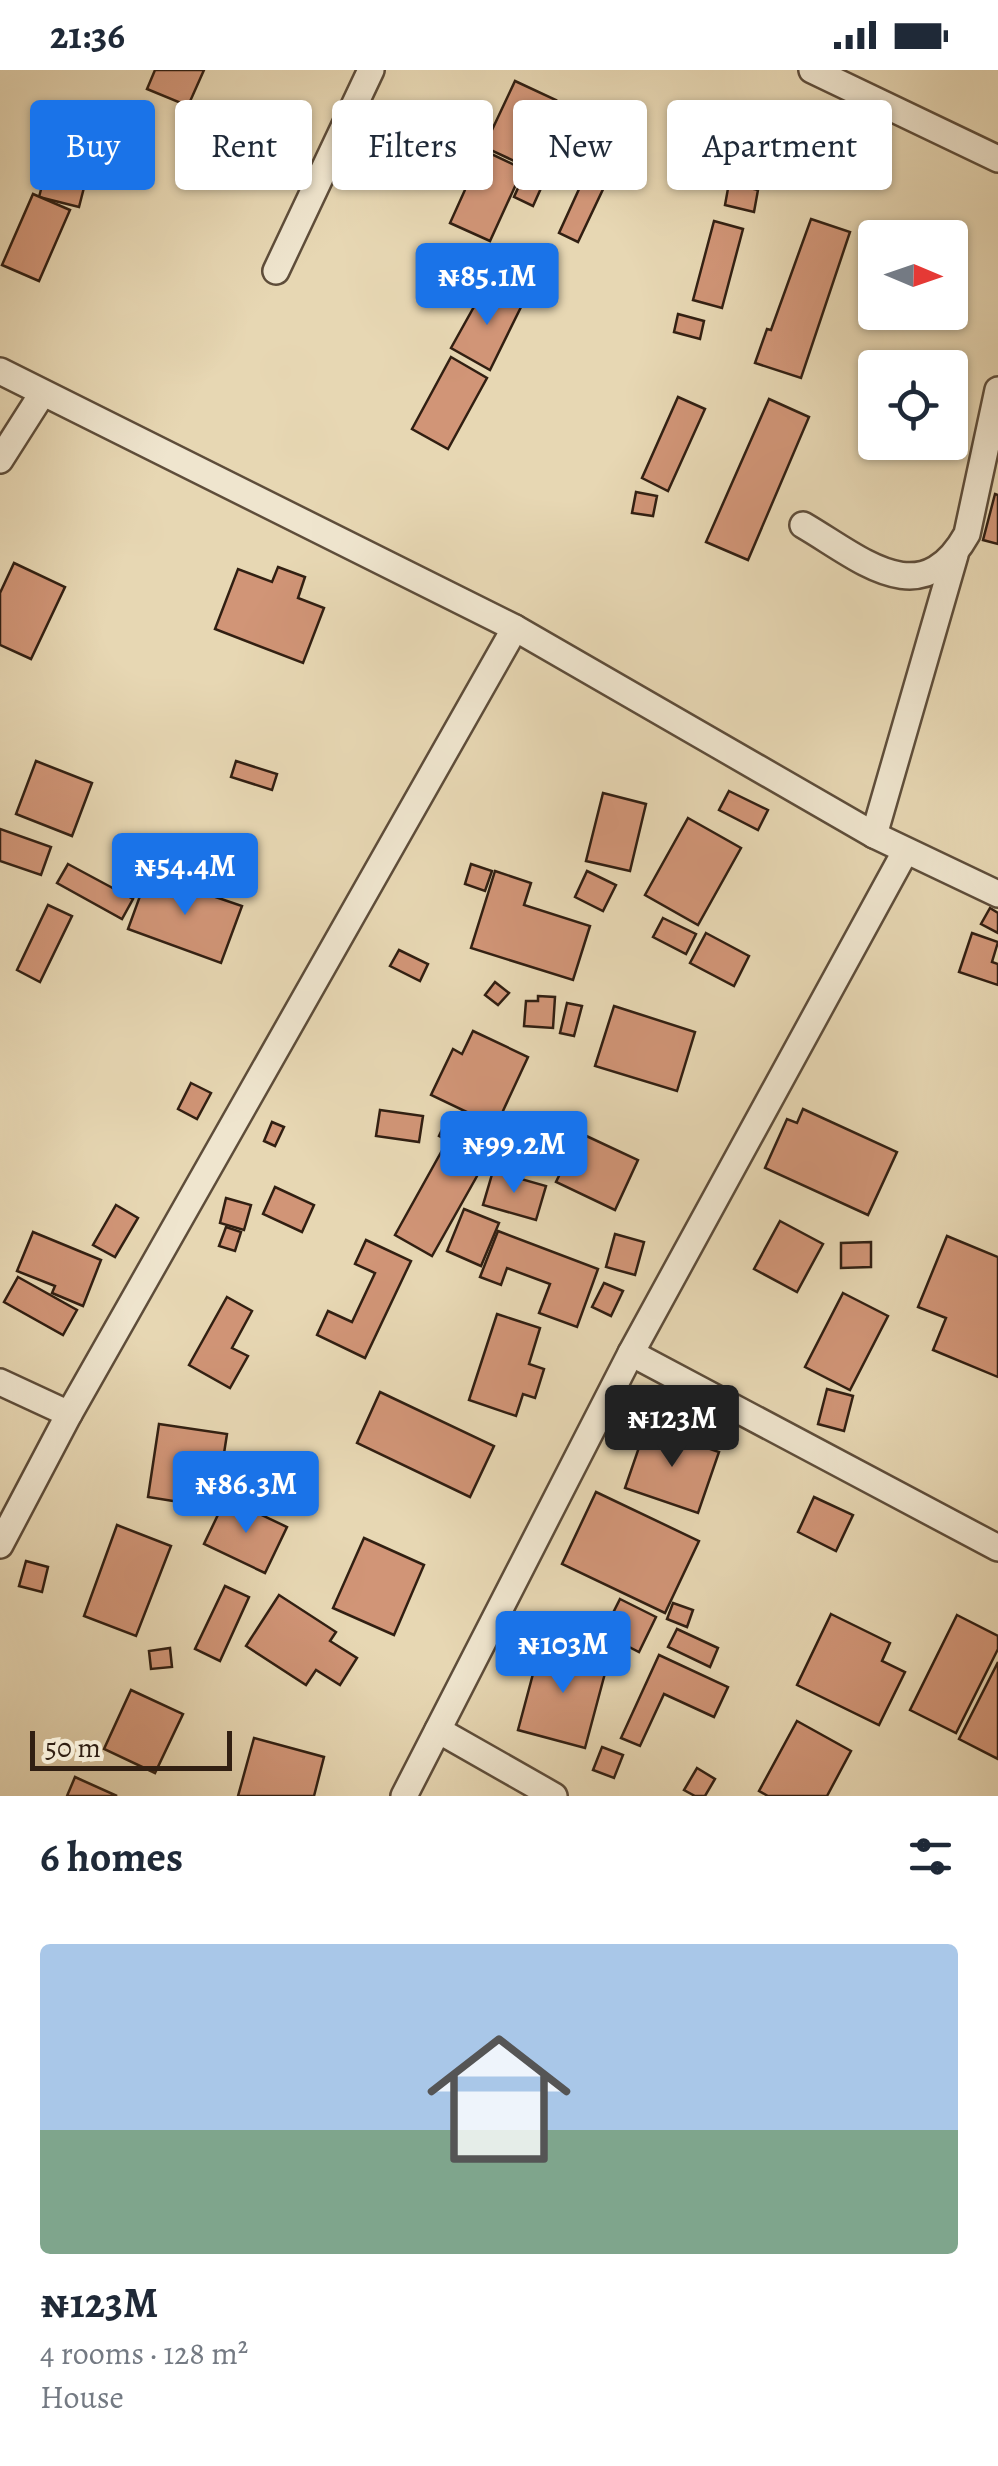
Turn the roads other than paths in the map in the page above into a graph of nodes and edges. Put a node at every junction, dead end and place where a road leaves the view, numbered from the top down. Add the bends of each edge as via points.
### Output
1 (372, 70) edge
2 (812, 70) edge
3 (998, 160) edge
4 (276, 270) dead end
5 (0, 371) edge
6 (998, 390) edge
7 (42, 394) junction
8 (0, 460) edge
9 (802, 525) dead end
10 (955, 555) junction
11 (515, 628) junction
12 (874, 835) junction
13 (904, 852) junction
14 (998, 894) edge
15 (631, 1352) junction
16 (0, 1382) edge
17 (70, 1414) junction
18 (0, 1545) edge
19 (998, 1548) edge
20 (438, 1730) junction
21 (404, 1796) edge
22 (554, 1796) edge

1 - 4 street
2 - 3 street
5 - 7 street
6 - 10 street via 973,512
7 - 8 street
7 - 11 street
9 - 10 street via 891,576 938,570
10 - 12 street
11 - 12 street
11 - 17 street
12 - 13 street
13 - 14 street
13 - 15 street
15 - 19 street
15 - 20 street
16 - 17 street
17 - 18 street
20 - 21 street
20 - 22 street

